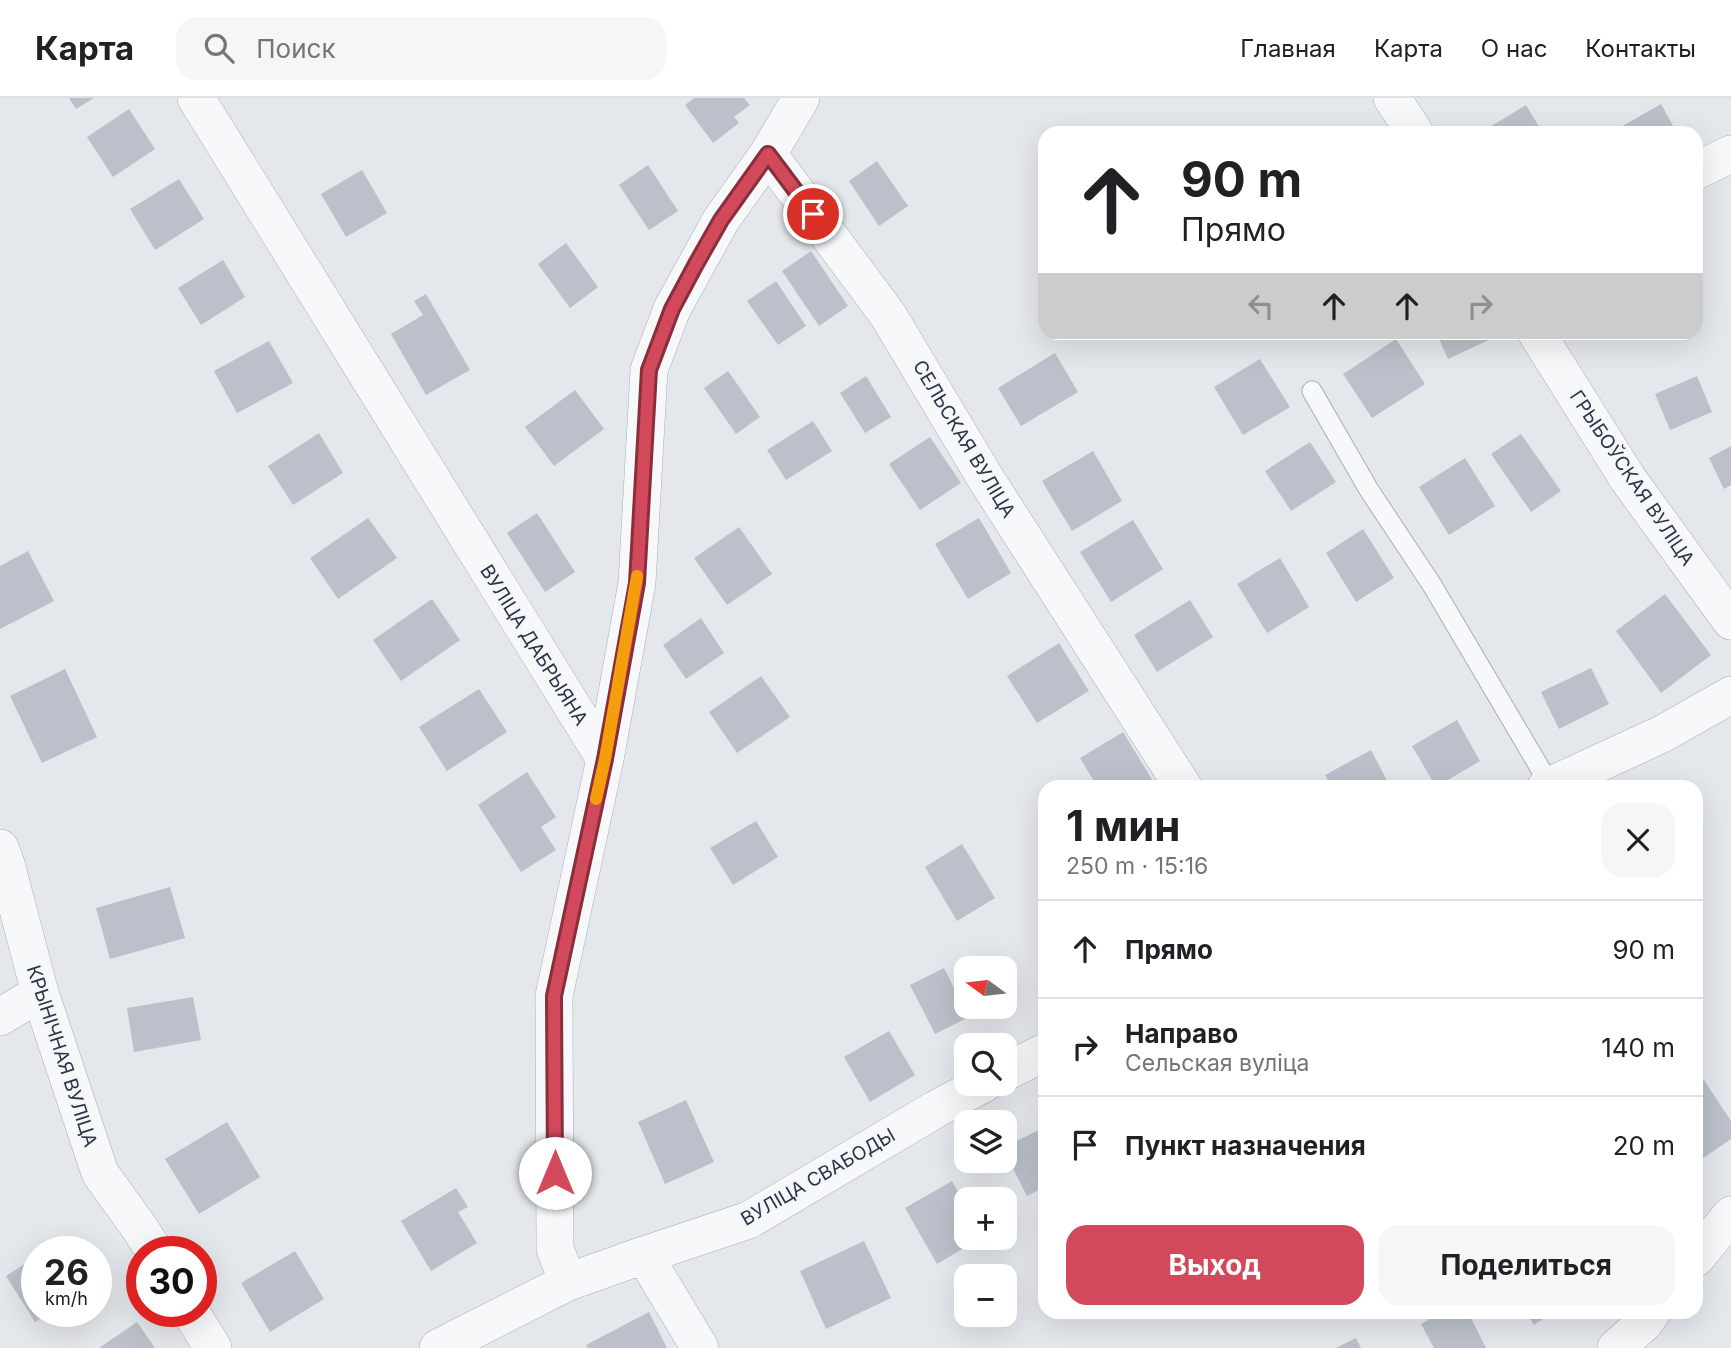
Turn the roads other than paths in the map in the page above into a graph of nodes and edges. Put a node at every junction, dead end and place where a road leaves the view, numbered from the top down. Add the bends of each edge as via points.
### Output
1 (196, 98) edge
2 (801, 98) edge
3 (1392, 98) edge
4 (1410, 126) edge
5 (768, 154) junction
6 (1731, 154) edge
7 (1703, 168) edge
8 (1541, 340) edge
9 (1312, 391) dead end
10 (1731, 621) edge
11 (1731, 695) edge
12 (605, 759) junction
13 (1179, 780) edge
14 (1545, 780) edge
15 (1561, 780) edge
16 (0, 848) edge
17 (40, 993) junction
18 (0, 1017) edge
19 (1038, 1056) edge
20 (1017, 1066) edge
21 (960, 1096) edge
22 (1731, 1215) edge
23 (145, 1236) edge
24 (1703, 1249) edge
25 (644, 1255) junction
26 (568, 1282) junction
27 (1647, 1319) edge
28 (200, 1327) edge
29 (213, 1348) edge
30 (438, 1348) edge
31 (701, 1348) edge
32 (1616, 1348) edge

1 - 12 street, ВУЛІЦА ДАБРЫЯНА
2 - 5 street
3 - 4 street
5 - 12 street via 696,264 672,309 649,370 637,583
5 - 13 street, СЕЛЬСКАЯ ВУЛІЦА via 888,315 986,479
6 - 7 street
8 - 10 street, ГРЫБОЎСКАЯ ВУЛІЦА via 1628,479
9 - 14 lane
11 - 15 street via 1662,734
12 - 26 street via 554,996 555,1249
16 - 17 street, КРЫНІЧНАЯ ВУЛІЦА
17 - 18 street
17 - 23 street, КРЫНІЧНАЯ ВУЛІЦА via 100,1173
19 - 20 street
21 - 25 street, ВУЛІЦА СВАБОДЫ via 749,1220
22 - 24 street
25 - 26 street
25 - 31 street
26 - 30 street
27 - 32 street
28 - 29 street

